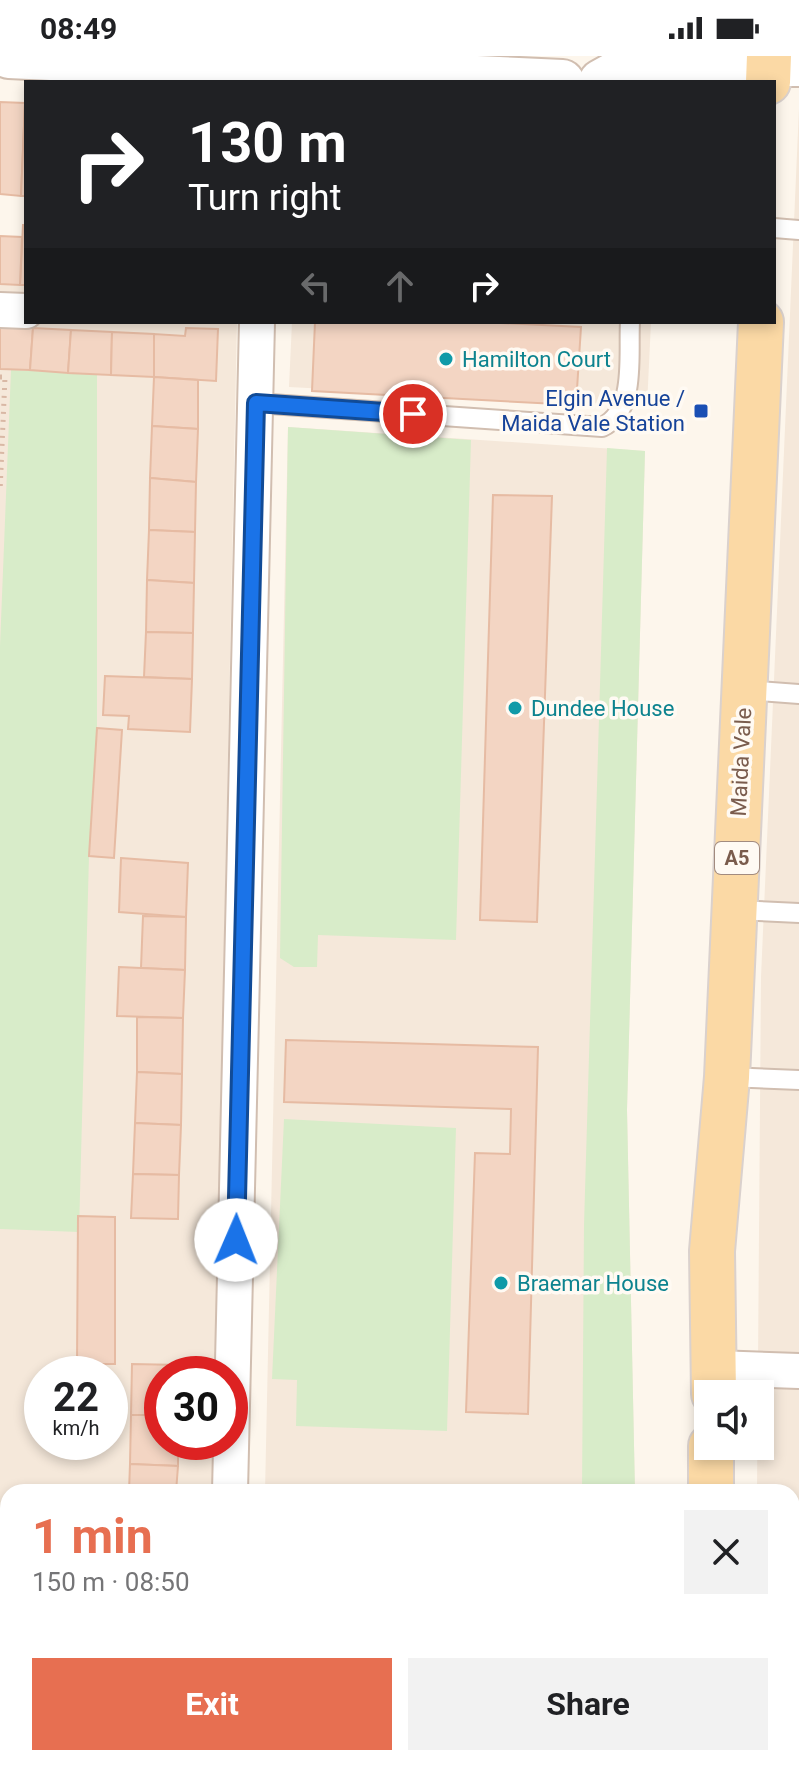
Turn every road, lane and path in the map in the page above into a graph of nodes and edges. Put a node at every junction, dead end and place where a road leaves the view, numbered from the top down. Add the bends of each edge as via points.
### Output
1 (9, 56) edge
2 (619, 67) edge
3 (776, 67) edge
4 (275, 69) edge
5 (518, 80) edge
6 (776, 228) edge
7 (799, 230) edge
8 (0, 310) edge
9 (24, 311) edge
10 (257, 324) edge
11 (630, 324) edge
12 (761, 324) edge
13 (0, 377) edge
14 (256, 403) junction
15 (0, 492) edge
16 (745, 690) junction
17 (799, 694) edge
18 (735, 910) junction
19 (799, 913) edge
20 (727, 1077) junction
21 (799, 1080) edge
22 (799, 1371) edge
23 (714, 1380) edge
24 (722, 1380) edge
25 (711, 1460) edge
26 (230, 1484) edge
27 (711, 1484) edge

1 - 4 street
2 - 3 street
4 - 5 street
6 - 7 lane
8 - 9 street
10 - 14 street
11 - 14 lane via 625,404 602,427
12 - 16 main road, Maida Vale / A5
13 - 15 path via 5,377
14 - 26 street
16 - 17 lane
16 - 18 main road, Maida Vale / A5
18 - 19 lane
18 - 20 main road, Maida Vale / A5
20 - 21 lane
20 - 23 main road, Maida Vale / A5 via 712,1251
22 - 24 street
25 - 27 main road

